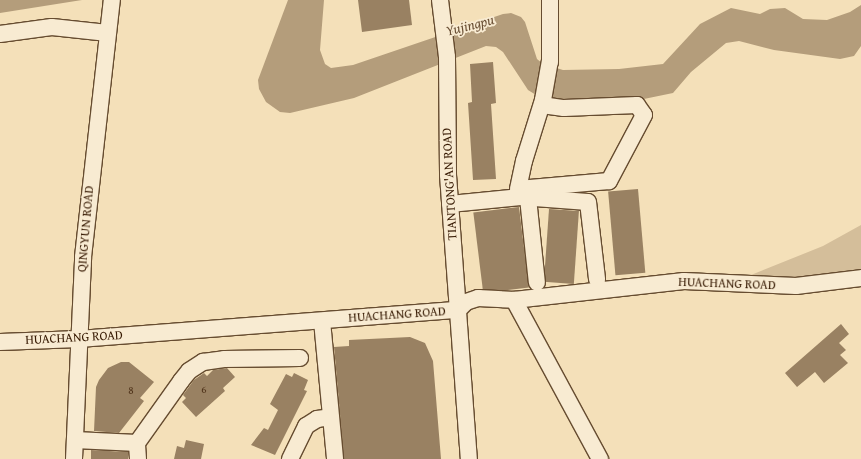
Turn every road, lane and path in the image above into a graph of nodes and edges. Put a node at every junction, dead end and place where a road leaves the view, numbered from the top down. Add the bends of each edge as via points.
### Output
1 (112, 0) edge
2 (440, 0) edge
3 (550, 0) edge
4 (108, 33) junction
5 (0, 34) edge
6 (542, 103) junction
7 (528, 198) junction
8 (450, 204) junction
9 (861, 278) edge
10 (597, 279) dead end
11 (537, 283) dead end
12 (514, 300) junction
13 (458, 310) junction
14 (322, 321) junction
15 (79, 339) junction
16 (0, 342) edge
17 (300, 358) dead end
18 (331, 418) junction
19 (75, 440) junction
20 (137, 443) junction
21 (74, 459) edge
22 (138, 459) edge
23 (290, 459) edge
24 (335, 459) edge
25 (469, 459) edge
26 (600, 459) edge

1 - 4 street, QINGYUN ROAD
2 - 8 street, TIANTONG'AN ROAD via 447,57
3 - 6 street via 550,62
4 - 5 street via 52,27
4 - 15 street, QINGYUN ROAD via 87,208
6 - 6 street via 518,189 609,181 644,115 637,104 564,108
7 - 8 street
7 - 10 street via 588,202
7 - 11 street
8 - 13 street, TIANTONG'AN ROAD
9 - 12 street, HUACHANG ROAD via 796,286 684,281
12 - 13 street, HUACHANG ROAD via 478,298 466,302
12 - 26 street
13 - 14 street, HUACHANG ROAD
13 - 25 street, TIANTONG'AN ROAD
14 - 15 street, HUACHANG ROAD
14 - 18 street
15 - 16 street, HUACHANG ROAD
15 - 19 street, QINGYUN ROAD
17 - 20 street via 224,358 203,362 180,381
18 - 23 street via 317,419 306,426
18 - 24 street
19 - 20 street
19 - 21 street, QINGYUN ROAD
20 - 22 street

